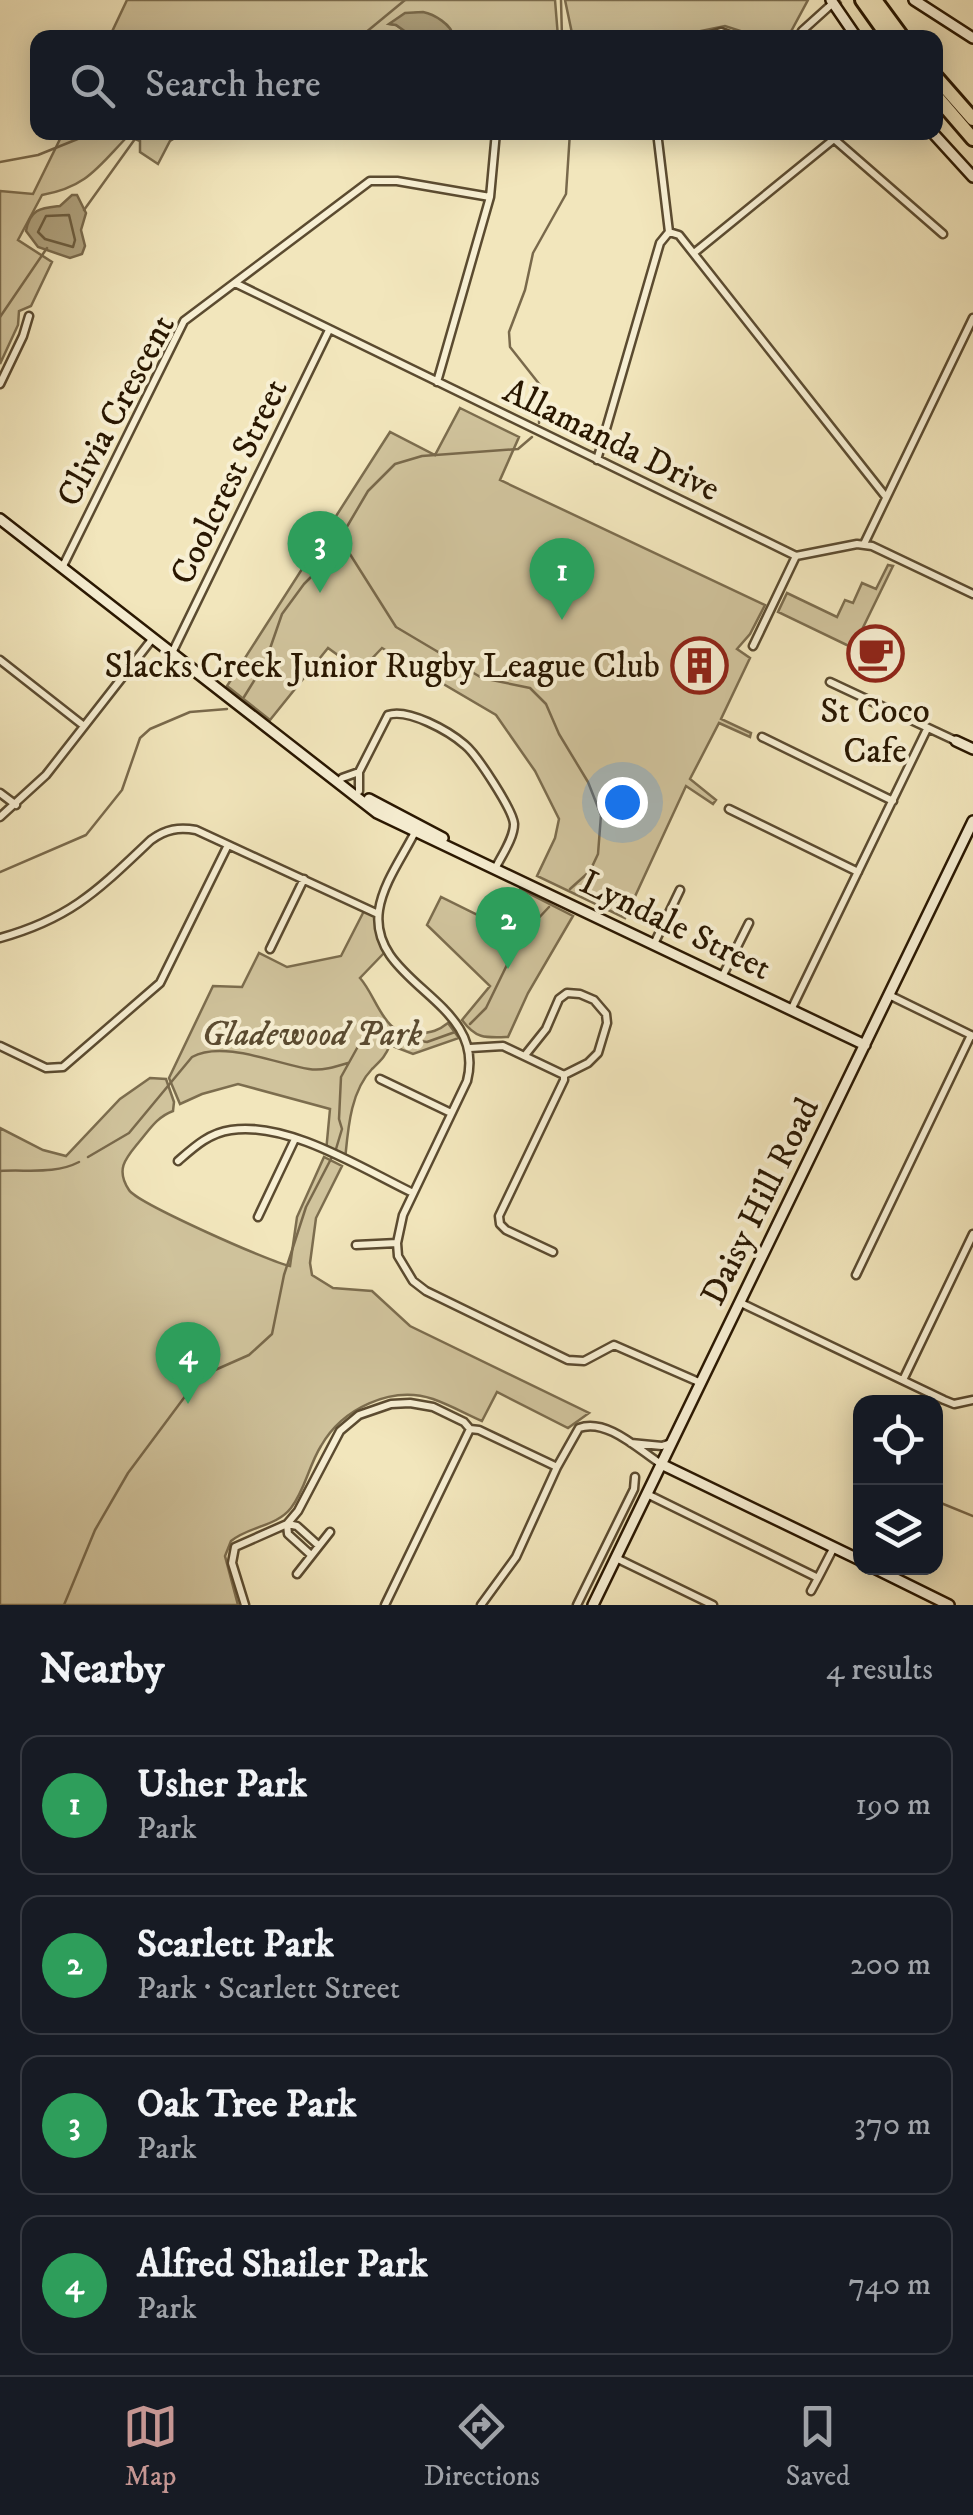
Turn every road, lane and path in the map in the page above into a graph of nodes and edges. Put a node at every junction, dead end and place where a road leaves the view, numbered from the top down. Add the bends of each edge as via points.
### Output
1 (862, 0) edge
2 (876, 0) edge
3 (914, 0) edge
4 (832, 2) edge
5 (805, 30) edge
6 (851, 30) edge
7 (883, 30) edge
8 (897, 30) edge
9 (973, 38) edge
10 (943, 85) edge
11 (943, 104) edge
12 (973, 119) edge
13 (973, 139) edge
14 (495, 140) edge
15 (658, 140) edge
16 (830, 140) edge
17 (839, 140) edge
18 (939, 140) edge
19 (973, 177) edge
20 (490, 197) junction
21 (669, 232) junction
22 (944, 234) dead end
23 (694, 253) junction
24 (235, 283) junction
25 (29, 316) dead end
26 (973, 318) edge
27 (330, 330) junction
28 (437, 382) junction
29 (0, 384) edge
30 (597, 460) junction
31 (886, 497) junction
32 (0, 519) edge
33 (864, 544) junction
34 (796, 556) junction
35 (62, 568) junction
36 (973, 594) edge
37 (153, 638) junction
38 (752, 646) dead end
39 (172, 653) junction
40 (0, 660) edge
41 (830, 682) dead end
42 (84, 726) junction
43 (926, 729) junction
44 (272, 732) junction
45 (762, 737) dead end
46 (956, 741) joint
47 (973, 749) edge
48 (359, 772) junction
49 (342, 778) junction
50 (359, 791) junction
51 (0, 793) edge
52 (893, 800) junction
53 (16, 805) junction
54 (729, 809) dead end
55 (0, 817) edge
56 (973, 821) edge
57 (417, 829) junction
58 (228, 845) junction
59 (496, 867) junction
60 (858, 872) junction
61 (304, 880) junction
62 (680, 890) dead end
63 (378, 914) junction
64 (748, 922) dead end
65 (0, 938) edge
66 (654, 944) junction
67 (270, 949) dead end
68 (722, 977) junction
69 (889, 995) junction
70 (791, 1010) junction
71 (972, 1036) edge
72 (0, 1046) edge
73 (865, 1046) junction
74 (470, 1048) junction
75 (526, 1054) junction
76 (564, 1075) junction
77 (380, 1080) dead end
78 (451, 1113) junction
79 (295, 1139) junction
80 (178, 1161) dead end
81 (414, 1193) junction
82 (258, 1216) dead end
83 (973, 1234) edge
84 (397, 1243) junction
85 (356, 1246) dead end
86 (553, 1252) dead end
87 (856, 1276) dead end
88 (741, 1303) junction
89 (903, 1380) junction
90 (702, 1384) junction
91 (973, 1400) edge
92 (470, 1429) junction
93 (672, 1443) junction
94 (630, 1444) junction
95 (662, 1464) junction
96 (556, 1467) junction
97 (635, 1477) dead end
98 (646, 1494) junction
99 (287, 1524) junction
100 (330, 1532) dead end
101 (318, 1545) junction
102 (834, 1547) junction
103 (310, 1554) junction
104 (853, 1556) edge
105 (616, 1558) junction
106 (297, 1574) dead end
107 (888, 1575) edge
108 (818, 1578) junction
109 (812, 1591) dead end
110 (245, 1605) edge
111 (384, 1605) edge
112 (481, 1605) edge
113 (577, 1605) edge
114 (593, 1605) edge
115 (712, 1605) edge
116 (949, 1605) edge

1 - 7 highway
2 - 8 highway
3 - 9 street
4 - 5 street
4 - 6 street
10 - 12 highway
11 - 13 highway
14 - 20 street
15 - 21 street
16 - 23 street
17 - 22 street
18 - 19 street
20 - 24 street, Clivia Crescent via 370,181
20 - 28 street
21 - 23 street
21 - 30 street via 660,242
23 - 31 street
24 - 27 street, Allamanda Drive
24 - 35 street, Clivia Crescent via 184,321
25 - 29 street
26 - 31 street
27 - 28 street, Allamanda Drive
27 - 39 street, Coolcrest Street
28 - 30 street, Allamanda Drive
30 - 34 street, Allamanda Drive
31 - 33 street
32 - 35 street, Lyndale Street
33 - 34 street
33 - 36 street
34 - 38 street
35 - 37 street, Lyndale Street
37 - 39 street, Lyndale Street
37 - 42 street
39 - 44 street, Lyndale Street
40 - 42 street
41 - 43 street
42 - 53 street
43 - 46 street
43 - 52 street
44 - 49 street, Lyndale Street
44 - 57 street, Lyndale Street via 369,808
45 - 52 street
46 - 47 street
48 - 49 street
48 - 50 street
48 - 59 street via 388,715 406,714 454,738 475,756 513,818 514,831
49 - 50 street, Lyndale Street
50 - 57 street, Lyndale Street
51 - 53 street
52 - 60 street
53 - 55 street
54 - 60 street
56 - 69 street, Daisy Hill Road
57 - 59 street, Lyndale Street
57 - 63 street
58 - 61 street
58 - 65 street via 183,828 160,833 80,905
58 - 72 street via 154,991 63,1067 46,1068
59 - 66 street, Lyndale Street
60 - 70 street
61 - 63 street
61 - 67 street
62 - 66 street
63 - 74 street via 395,962 458,1024
64 - 68 street
66 - 68 street, Lyndale Street
68 - 70 street, Lyndale Street
69 - 71 street
69 - 73 street, Daisy Hill Road
70 - 73 street, Lyndale Street
71 - 87 street
73 - 88 street, Daisy Hill Road
74 - 75 street via 503,1046
74 - 78 street via 471,1064
75 - 76 street
75 - 76 street via 559,999 580,994 594,1000 607,1023 598,1053
76 - 86 street via 499,1216 506,1230
77 - 78 street
78 - 81 street
79 - 80 street via 231,1130
79 - 81 street
79 - 82 street
81 - 84 street
83 - 89 street
84 - 85 street
84 - 90 street via 404,1268 426,1291 568,1360 584,1361 614,1345
88 - 89 street
88 - 90 street, Daisy Hill Road
89 - 91 street via 954,1404
90 - 93 street, Daisy Hill Road
92 - 96 street
92 - 99 street via 410,1402 360,1416 334,1439
92 - 111 street
93 - 94 street
93 - 95 street, Daisy Hill Road
94 - 95 street
94 - 96 street via 604,1429 579,1428
95 - 98 street, Daisy Hill Road
95 - 102 street
96 - 112 street via 516,1557
97 - 113 street
98 - 105 street, Daisy Hill Road
98 - 108 street
99 - 101 street
99 - 103 street via 288,1534
99 - 110 street via 240,1542 232,1554
100 - 101 street
101 - 103 street
102 - 104 street
102 - 108 street
103 - 106 street
105 - 114 street, Daisy Hill Road
105 - 115 street
107 - 116 street
108 - 109 street

